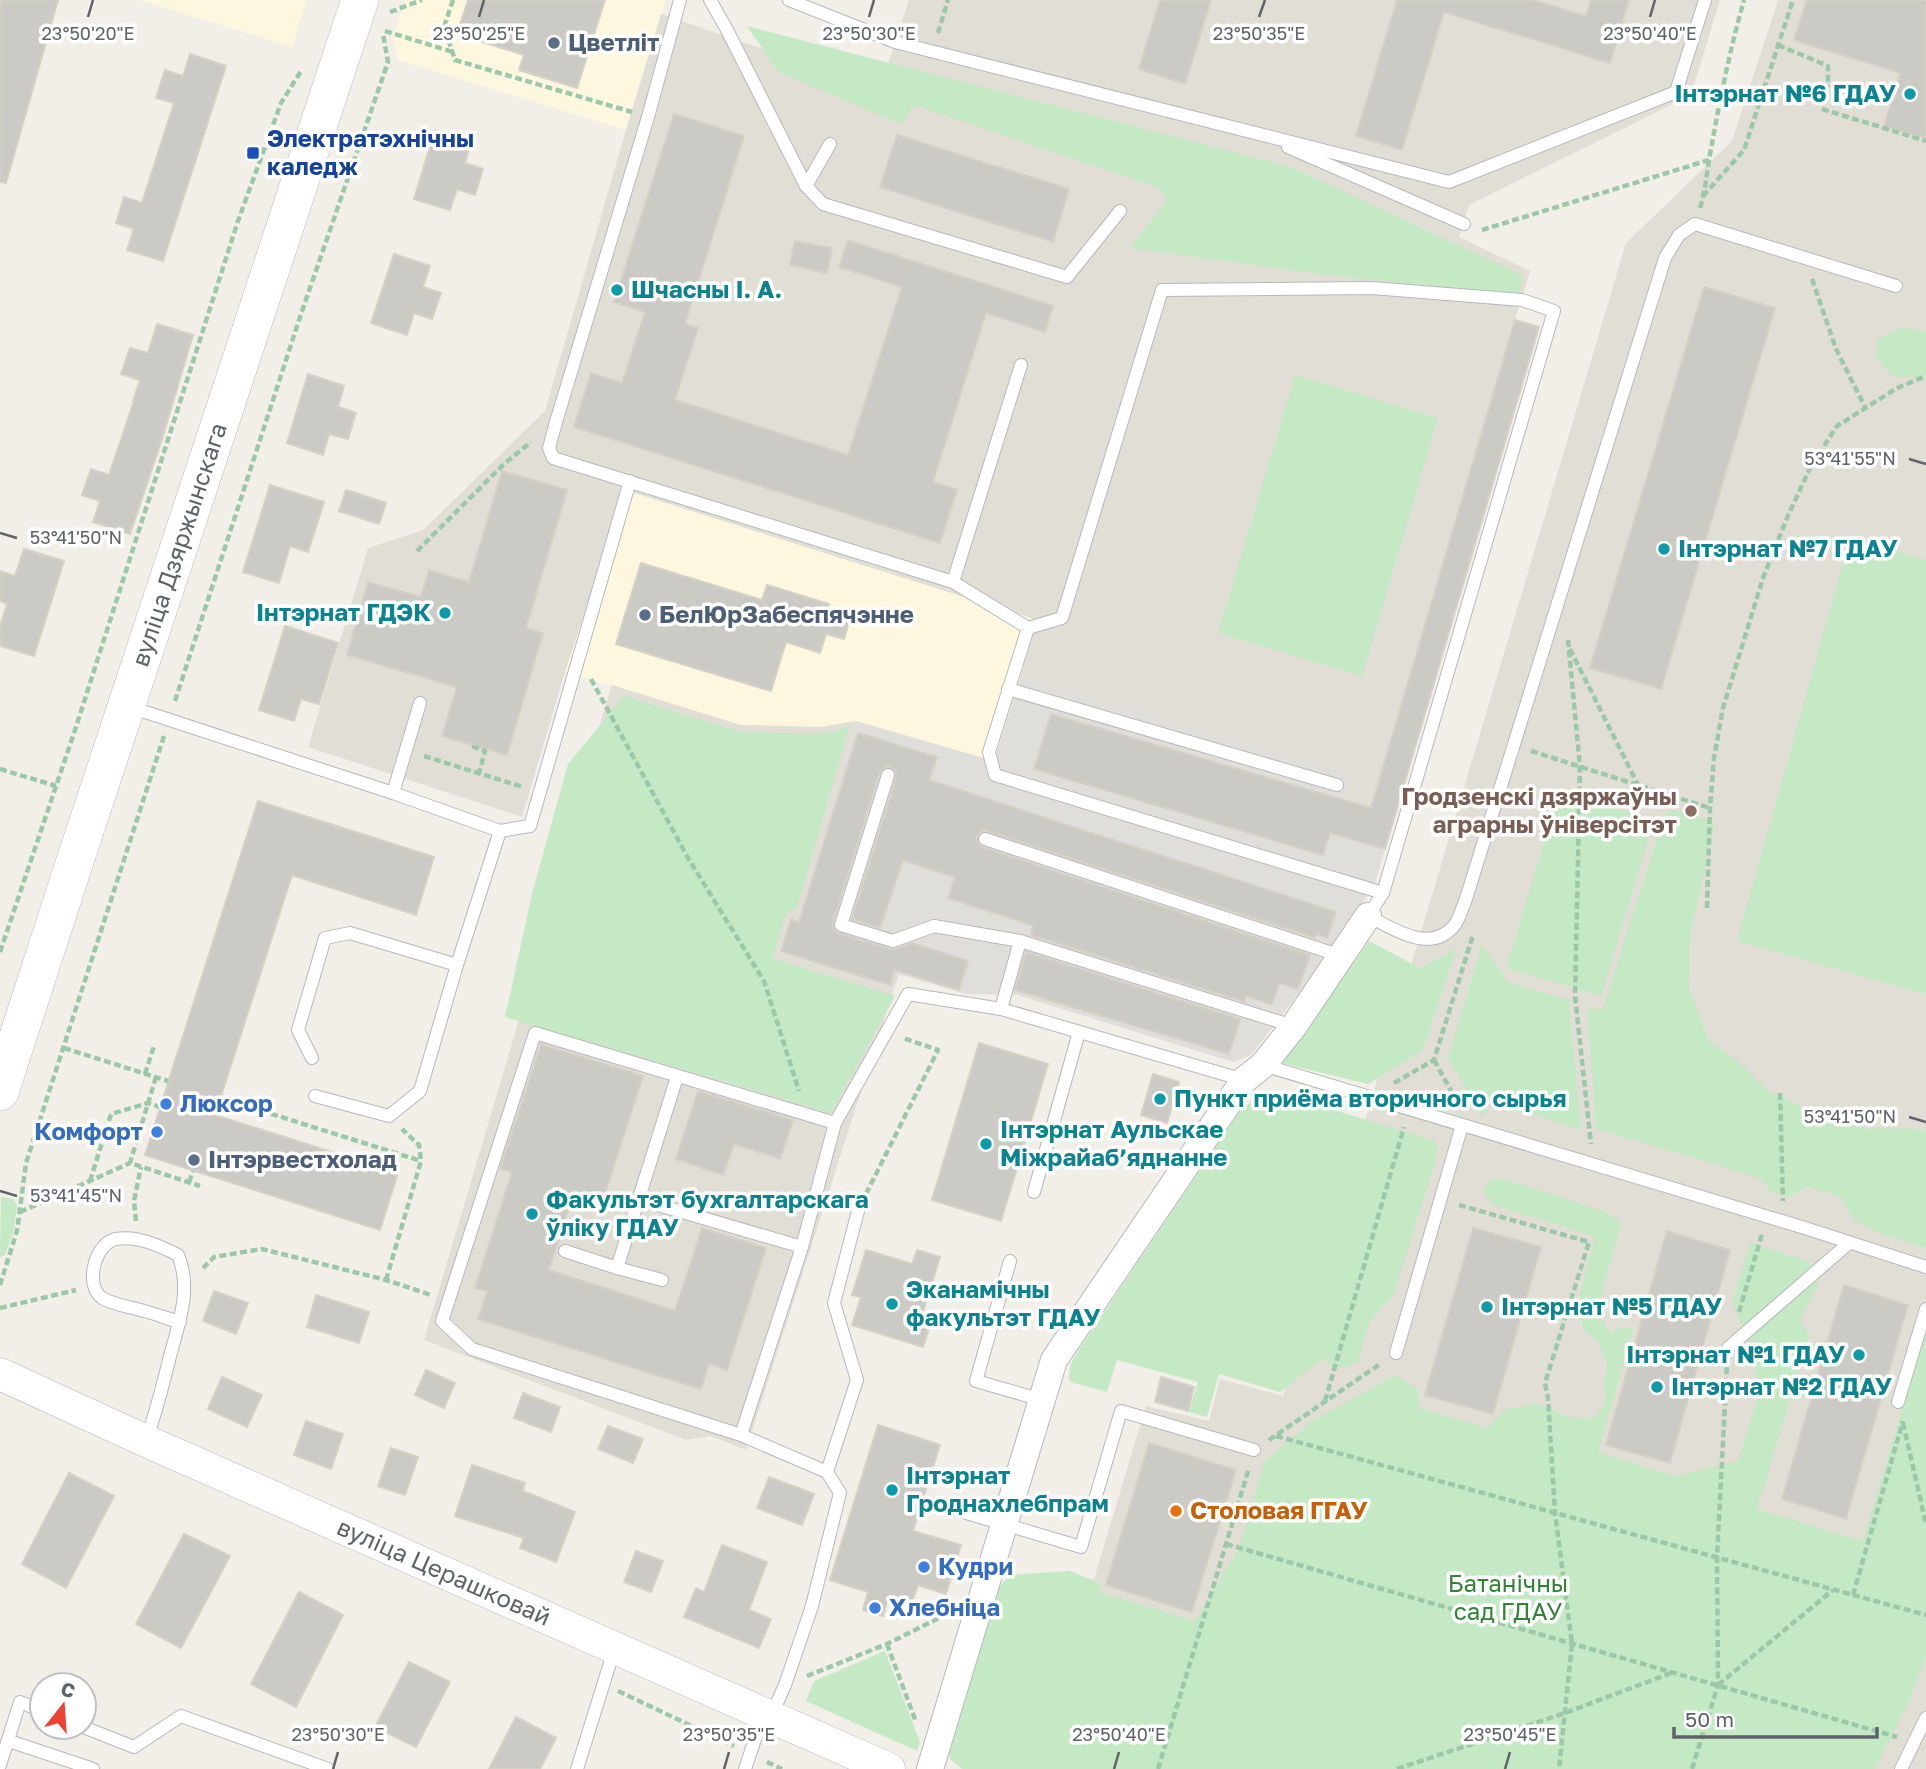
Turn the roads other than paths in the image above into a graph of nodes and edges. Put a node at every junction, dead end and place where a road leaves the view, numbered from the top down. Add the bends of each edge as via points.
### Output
1 (680, 0) edge
2 (710, 0) edge
3 (789, 0) edge
4 (1705, 0) edge
5 (375, 6) edge
6 (1254, 132) junction
7 (830, 144) dead end
8 (806, 186) junction
9 (1120, 211) dead end
10 (1464, 224) road end
11 (1896, 286) dead end
12 (1021, 365) dead end
13 (631, 481) junction
14 (953, 582) junction
15 (1028, 628) junction
16 (1009, 689) junction
17 (420, 703) dead end
18 (127, 706) junction
19 (888, 775) dead end
20 (1336, 785) dead end
21 (393, 793) junction
22 (500, 831) junction
23 (985, 839) dead end
24 (1383, 893) junction
25 (1367, 916) junction
26 (1020, 942) junction
27 (1341, 956) junction
28 (457, 965) junction
29 (1000, 1009) junction
30 (1294, 1027) junction
31 (1079, 1032) junction
32 (312, 1058) dead end
33 (1253, 1073) junction
34 (677, 1077) junction
35 (0, 1092) edge
36 (315, 1096) dead end
37 (835, 1124) junction
38 (1467, 1127) junction
39 (1034, 1192) dead end
40 (638, 1199) junction
41 (858, 1211) road end
42 (1849, 1243) junction
43 (802, 1247) junction
44 (565, 1251) dead end
45 (1010, 1261) dead end
46 (1926, 1267) edge
47 (617, 1268) junction
48 (662, 1280) dead end
49 (1926, 1309) edge
50 (180, 1322) junction
51 (1728, 1348) road end
52 (1396, 1353) road end
53 (0, 1374) edge
54 (1042, 1400) junction
55 (1898, 1402) road end
56 (741, 1435) junction
57 (146, 1440) junction
58 (1254, 1450) road end
59 (827, 1472) junction
60 (936, 1504) dead end
61 (1004, 1525) junction
62 (612, 1658) junction
63 (28, 1705) edge
64 (768, 1714) junction
65 (1926, 1718) edge
66 (98, 1733) edge
67 (9, 1741) junction
68 (0, 1765) edge
69 (93, 1769) edge
70 (328, 1769) edge
71 (577, 1769) edge
72 (745, 1769) edge
73 (889, 1769) edge
74 (930, 1769) edge
75 (1902, 1769) edge

1 - 13 lane via 550,449 553,458
2 - 8 lane
3 - 6 lane via 895,42
4 - 6 lane via 1676,92 1449,182
5 - 18 main road, вуліца Дзяржынскага
6 - 10 lane
7 - 8 lane
8 - 9 lane via 823,204 1067,277
11 - 25 lane via 1695,224 1679,235 1665,258 1455,926 1437,939 1424,939
12 - 14 lane
13 - 14 lane
13 - 22 lane via 530,826
14 - 15 lane
15 - 16 lane
15 - 24 lane via 1062,618 1162,290 1372,288 1522,300 1554,311
16 - 20 lane
16 - 24 lane via 989,752 995,775
17 - 21 lane
18 - 21 lane
18 - 35 main road, вуліца Дзяржынскага
19 - 26 lane via 841,925 893,941 934,926
21 - 22 lane
22 - 28 lane
23 - 27 lane
24 - 25 lane
25 - 27 street
26 - 29 lane
26 - 30 lane
27 - 30 street
28 - 32 lane via 350,933 326,938 298,1030
28 - 36 lane via 420,1090 389,1116
29 - 31 lane
29 - 37 lane via 908,994
30 - 33 street
31 - 33 lane
31 - 39 lane
33 - 38 lane
33 - 54 street via 1054,1360
34 - 37 lane
34 - 40 lane
34 - 56 lane via 535,1033 442,1321 472,1349
37 - 43 lane
38 - 42 lane
38 - 52 lane
40 - 43 lane
40 - 47 lane
41 - 59 lane via 834,1303 857,1380
42 - 46 lane
42 - 51 lane
43 - 56 lane
44 - 47 lane
45 - 54 lane via 976,1381
47 - 48 lane
49 - 55 lane
50 - 50 lane via 100,1297 93,1273 102,1248 112,1239 137,1240 178,1255 185,1286
50 - 57 lane
53 - 57 street, вуліца Церашковай
54 - 61 street
56 - 59 lane
57 - 62 street, вуліца Церашковай
58 - 61 lane via 1121,1411 1081,1547
59 - 64 lane via 840,1493 812,1606 785,1685
60 - 61 lane
61 - 74 street
62 - 64 street, вуліца Церашковай
62 - 71 lane
63 - 67 lane via 20,1702
64 - 72 lane
64 - 73 street, вуліца Церашковай
65 - 75 lane
66 - 70 lane via 134,1747 181,1716
67 - 68 lane
67 - 69 lane

